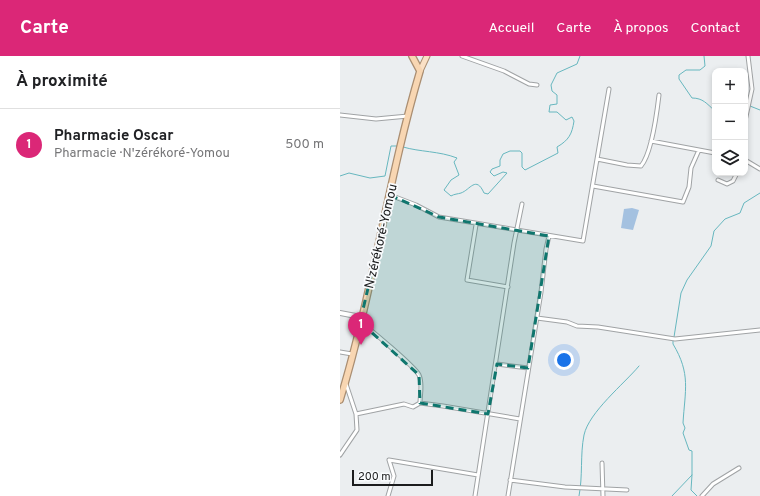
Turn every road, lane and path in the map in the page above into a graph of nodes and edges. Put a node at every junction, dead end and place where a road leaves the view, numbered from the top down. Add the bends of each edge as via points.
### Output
1 (412, 56) edge
2 (427, 56) edge
3 (462, 56) edge
4 (748, 56) edge
5 (420, 71) junction
6 (537, 85) dead end
7 (609, 89) dead end
8 (659, 95) dead end
9 (748, 110) edge
10 (340, 115) edge
11 (408, 116) junction
12 (651, 141) junction
13 (699, 150) junction
14 (712, 152) edge
15 (597, 159) junction
16 (748, 162) edge
17 (760, 169) edge
18 (736, 176) edge
19 (718, 180) dead end
20 (593, 186) junction
21 (390, 195) junction
22 (522, 204) dead end
23 (476, 225) junction
24 (517, 231) junction
25 (549, 236) junction
26 (508, 287) junction
27 (340, 313) edge
28 (536, 318) junction
29 (361, 320) junction
30 (760, 330) edge
31 (340, 352) edge
32 (352, 354) junction
33 (497, 364) junction
34 (528, 368) junction
35 (343, 386) edge
36 (340, 400) edge
37 (420, 403) junction
38 (356, 414) junction
39 (488, 414) junction
40 (520, 419) junction
41 (340, 456) edge
42 (602, 463) dead end
43 (739, 468) dead end
44 (478, 475) junction
45 (510, 480) junction
46 (603, 489) junction
47 (627, 490) dead end
48 (388, 496) edge
49 (475, 496) edge
50 (508, 496) edge
51 (603, 496) edge
52 (702, 496) edge

1 - 5 highway
2 - 5 main road
3 - 6 street
4 - 9 street via 752,89
5 - 11 highway, N'zérékoré-Yomou
7 - 15 street
8 - 12 street
10 - 11 street via 376,119
11 - 21 highway, N'zérékoré-Yomou
12 - 13 street
12 - 15 street via 641,166
13 - 14 street
13 - 20 street via 691,168 689,187 682,202
15 - 20 street
16 - 17 street
18 - 19 street via 727,184
20 - 25 street via 582,241
21 - 23 street via 439,217
21 - 29 highway, N'zérékoré-Yomou
22 - 24 street
23 - 24 street
23 - 26 street via 467,280
24 - 25 street
24 - 26 street
25 - 28 street
26 - 33 street
27 - 29 street
28 - 30 street via 673,339
28 - 34 street
29 - 32 highway, N'zérékoré-Yomou
29 - 37 street via 419,375
31 - 32 street
32 - 35 highway, N'zérékoré-Yomou
33 - 34 street
33 - 39 street
34 - 40 street
35 - 36 highway, N'zérékoré-Yomou
35 - 38 street
37 - 38 street via 413,407 404,404
37 - 39 street
38 - 41 street via 357,430
39 - 40 street
39 - 44 street
40 - 45 street
42 - 46 street
43 - 52 street via 713,484
44 - 48 street via 389,460 394,476
44 - 49 street
45 - 46 street
45 - 50 street
46 - 47 street
46 - 51 street

